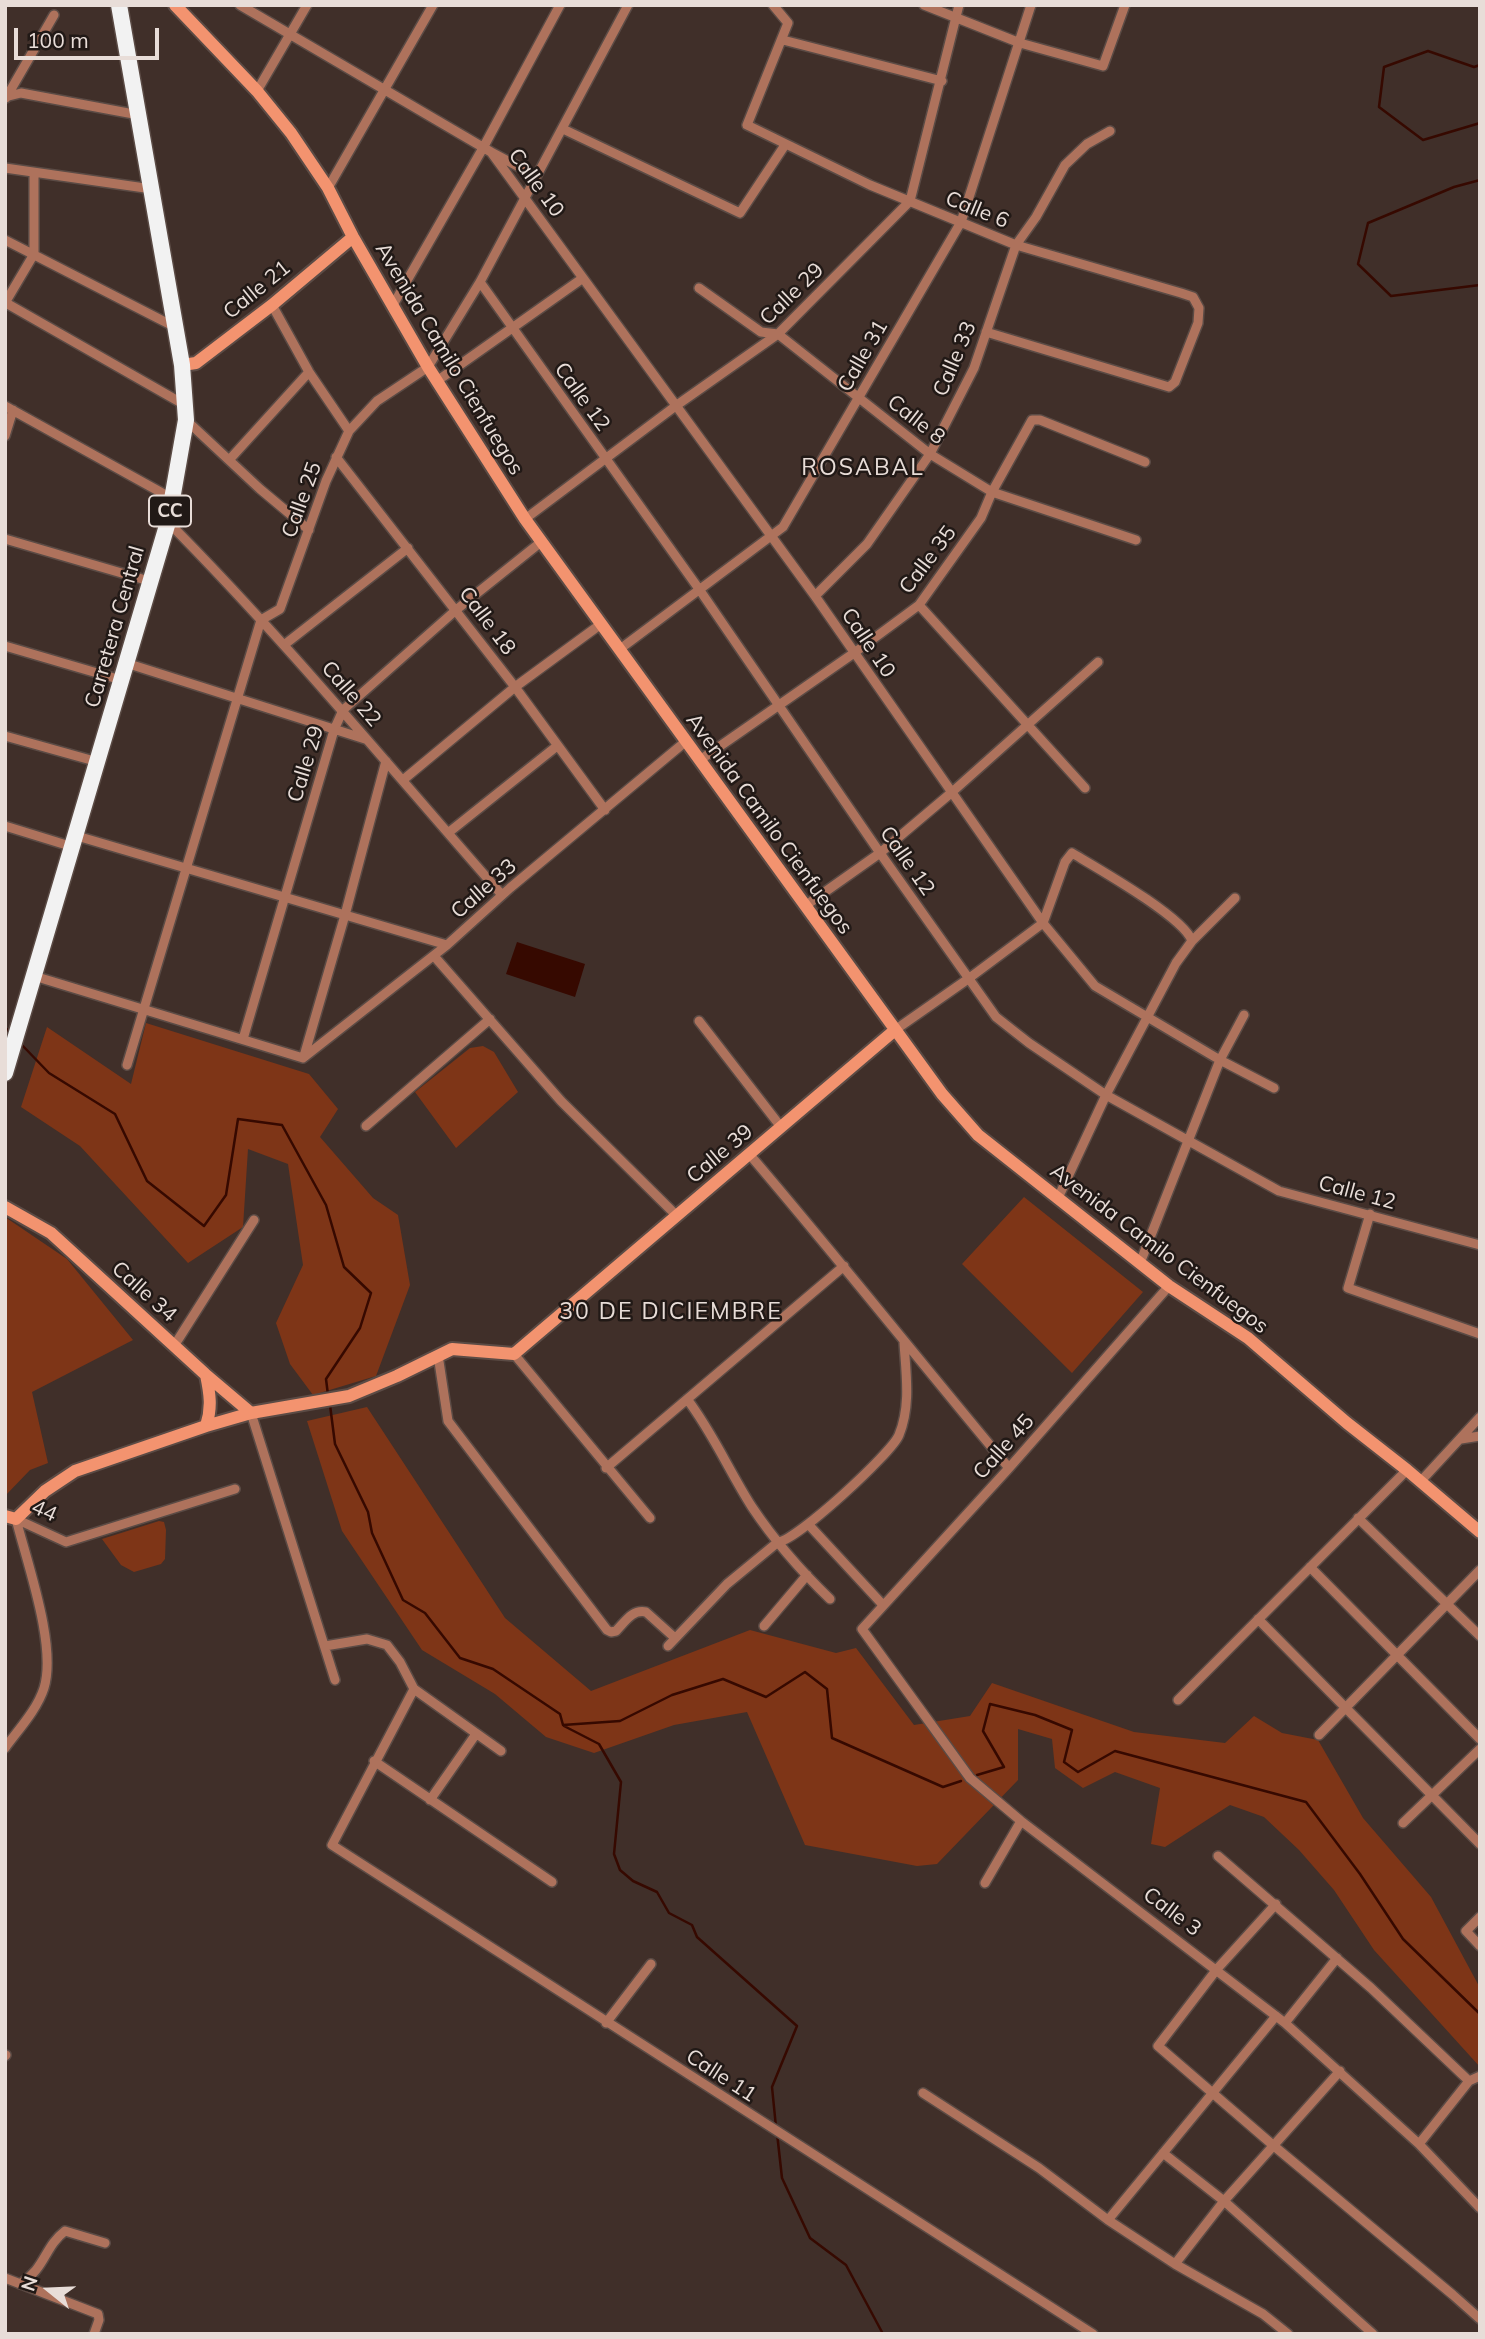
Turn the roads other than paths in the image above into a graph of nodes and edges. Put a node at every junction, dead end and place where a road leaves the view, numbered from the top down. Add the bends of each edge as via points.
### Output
1 (119, 5) edge
2 (240, 5) edge
3 (307, 5) edge
4 (433, 5) edge
5 (560, 5) edge
6 (628, 5) edge
7 (773, 5) edge
8 (924, 5) edge
9 (959, 5) edge
10 (1031, 5) edge
11 (1125, 5) edge
12 (179, 7) edge
13 (54, 15) dead end
14 (957, 20) junction
15 (291, 33) junction
16 (783, 40) junction
17 (1020, 43) junction
18 (942, 81) junction
19 (386, 90) junction
20 (257, 91) junction
21 (6, 98) edge
22 (139, 115) junction
23 (562, 129) junction
24 (1110, 131) dead end
25 (785, 145) junction
26 (487, 150) junction
27 (5, 168) edge
28 (34, 173) junction
29 (536, 176) junction
30 (328, 188) junction
31 (152, 189) junction
32 (526, 197) junction
33 (910, 201) junction
34 (961, 222) junction
35 (353, 237) junction
36 (5, 240) edge
37 (1016, 245) junction
38 (34, 254) junction
39 (583, 278) junction
40 (480, 282) junction
41 (699, 288) dead end
42 (5, 303) edge
43 (272, 304) junction
44 (393, 305) junction
45 (176, 327) junction
46 (512, 329) junction
47 (986, 332) junction
48 (778, 334) junction
49 (182, 365) junction
50 (428, 367) junction
51 (309, 372) junction
52 (437, 381) junction
53 (860, 398) junction
54 (677, 405) junction
55 (9, 408) edge
56 (186, 413) junction
57 (349, 431) junction
58 (5, 436) edge
59 (930, 454) junction
60 (337, 457) junction
61 (230, 459) junction
62 (606, 460) junction
63 (1145, 462) dead end
64 (992, 492) junction
65 (173, 499) junction
66 (525, 519) junction
67 (168, 522) junction
68 (309, 530) junction
69 (771, 535) junction
70 (5, 539) edge
71 (1136, 540) dead end
72 (541, 542) junction
73 (408, 548) junction
74 (149, 581) junction
75 (699, 589) junction
76 (815, 596) junction
77 (919, 605) junction
78 (456, 610) junction
79 (261, 620) junction
80 (601, 624) junction
81 (284, 645) junction
82 (5, 646) edge
83 (620, 649) junction
84 (854, 653) junction
85 (1098, 662) dead end
86 (126, 663) junction
87 (121, 681) junction
88 (515, 687) junction
89 (237, 699) junction
90 (779, 706) junction
91 (343, 710) junction
92 (1028, 724) junction
93 (334, 730) junction
94 (5, 736) edge
95 (367, 739) junction
96 (685, 742) junction
97 (556, 746) junction
98 (700, 760) junction
99 (386, 761) junction
100 (98, 762) junction
101 (403, 779) junction
102 (1085, 788) dead end
103 (951, 793) junction
104 (605, 810) junction
105 (5, 826) edge
106 (448, 834) junction
107 (75, 841) junction
108 (880, 853) junction
109 (187, 869) junction
110 (502, 895) junction
111 (284, 897) junction
112 (1235, 898) dead end
113 (805, 906) junction
114 (345, 915) junction
115 (1043, 923) junction
116 (1192, 941) junction
117 (447, 945) junction
118 (434, 956) junction
119 (34, 976) junction
120 (968, 979) junction
121 (143, 1009) junction
122 (1244, 1015) dead end
123 (1148, 1017) junction
124 (490, 1019) junction
125 (699, 1021) dead end
126 (895, 1030) junction
127 (243, 1039) junction
128 (303, 1058) junction
129 (1220, 1060) junction
130 (127, 1065) dead end
131 (7, 1068) edge
132 (1274, 1088) dead end
133 (1106, 1095) junction
134 (366, 1126) dead end
135 (781, 1127) junction
136 (1187, 1139) junction
137 (750, 1155) junction
138 (1058, 1198) junction
139 (5, 1208) edge
140 (1370, 1214) junction
141 (676, 1215) junction
142 (254, 1220) dead end
143 (1480, 1245) edge
144 (1140, 1263) junction
145 (844, 1266) junction
146 (1169, 1286) junction
147 (1480, 1334) edge
148 (904, 1343) junction
149 (174, 1346) junction
150 (514, 1354) junction
151 (438, 1356) junction
152 (205, 1374) junction
153 (687, 1399) junction
154 (251, 1413) junction
155 (1480, 1417) edge
156 (206, 1426) junction
157 (1480, 1436) edge
158 (1461, 1438) junction
159 (606, 1468) junction
160 (1009, 1468) junction
161 (1407, 1470) junction
162 (1420, 1482) junction
163 (235, 1489) dead end
164 (10, 1517) edge
165 (650, 1518) dead end
166 (1358, 1518) junction
167 (809, 1525) junction
168 (1480, 1532) edge
169 (778, 1542) junction
170 (1310, 1567) junction
171 (1480, 1570) edge
172 (807, 1575) junction
173 (830, 1599) dead end
174 (883, 1605) junction
175 (1448, 1605) junction
176 (1258, 1619) junction
177 (764, 1626) dead end
178 (862, 1629) joint
179 (1480, 1636) edge
180 (676, 1638) junction
181 (325, 1646) junction
182 (668, 1646) dead end
183 (1398, 1655) junction
184 (335, 1680) dead end
185 (415, 1689) junction
186 (1178, 1700) dead end
187 (1347, 1707) junction
188 (476, 1734) junction
189 (1319, 1735) dead end
190 (1480, 1739) edge
191 (5, 1748) edge
192 (1480, 1749) edge
193 (501, 1751) dead end
194 (374, 1761) junction
195 (1433, 1796) junction
196 (430, 1800) junction
197 (1021, 1821) junction
198 (1403, 1823) dead end
199 (1480, 1844) edge
200 (1218, 1856) dead end
201 (552, 1882) dead end
202 (985, 1883) dead end
203 (1276, 1905) junction
204 (1480, 1917) edge
205 (1480, 1946) edge
206 (1337, 1958) junction
207 (651, 1964) dead end
208 (1217, 1969) junction
209 (1280, 2020) junction
210 (606, 2023) junction
211 (1339, 2071) junction
212 (1480, 2076) edge
213 (1469, 2081) junction
214 (1213, 2092) junction
215 (923, 2093) dead end
216 (1419, 2144) junction
217 (1274, 2146) junction
218 (1163, 2153) junction
219 (1224, 2202) junction
220 (1480, 2208) edge
221 (1108, 2220) junction
222 (105, 2243) dead end
223 (1175, 2264) junction
224 (5, 2278) edge
225 (20, 2284) junction
226 (1480, 2319) edge
227 (94, 2334) edge
228 (1093, 2334) edge
229 (1288, 2334) edge
230 (1373, 2334) edge

1 - 22 highway, Carretera Central / CC
2 - 15 street
3 - 15 street
4 - 19 street
5 - 26 street
6 - 23 street, Calle 25
7 - 16 street via 788,23
8 - 14 street
9 - 14 street, Calle 29
10 - 17 street, Calle 31
11 - 17 street via 1103,66
12 - 20 main road, Avenida Camilo Cienfuegos
13 - 21 street
14 - 17 street
14 - 18 street, Calle 29
15 - 19 street
15 - 20 street
16 - 18 street
16 - 25 street, Calle 6 via 747,125
17 - 34 street, Calle 31
18 - 33 street, Calle 29
19 - 26 street
19 - 30 street
20 - 30 main road, Avenida Camilo Cienfuegos
21 - 22 street via 21,93
22 - 31 highway, Carretera Central / CC
23 - 25 street via 740,213
23 - 29 street, Calle 25
24 - 37 street, Calle 33 via 1065,165
25 - 33 street, Calle 6
26 - 29 street
26 - 32 street, Calle 10
26 - 44 street
27 - 28 street
28 - 31 street
28 - 38 street
29 - 32 street, Calle 25
30 - 35 main road, Avenida Camilo Cienfuegos
31 - 45 highway, Carretera Central / CC
32 - 39 street, Calle 10
32 - 40 street, Calle 25
33 - 34 street, Calle 6
33 - 48 street, Calle 29
34 - 37 street, Calle 6
34 - 53 street, Calle 31
35 - 43 main road, Calle 21
35 - 44 main road, Avenida Camilo Cienfuegos
36 - 38 street
37 - 47 street, Calle 33
37 - 47 street, Calle 6 via 1193,297 1199,308 1198,323 1169,387
38 - 42 street
38 - 45 street
39 - 46 street
39 - 54 street, Calle 10
40 - 46 street, Calle 12
40 - 50 street, Calle 25
41 - 48 street, Calle 8 via 761,332
42 - 56 street
43 - 49 main road, Calle 21 via 196,363
43 - 51 street
44 - 50 main road, Avenida Camilo Cienfuegos
45 - 49 highway, Carretera Central / CC
46 - 52 street
46 - 62 street, Calle 12
47 - 59 street, Calle 33 via 974,368
48 - 53 street, Calle 8
48 - 54 street, Calle 29
49 - 56 highway, Carretera Central / CC
50 - 52 main road, Avenida Camilo Cienfuegos
50 - 57 street, Calle 25 via 377,401
51 - 57 street
51 - 61 street
52 - 66 main road, Avenida Camilo Cienfuegos
53 - 59 street, Calle 8
53 - 69 street, Calle 31 via 783,527
54 - 62 street, Calle 29
54 - 69 street, Calle 10
55 - 58 street
55 - 65 street
56 - 61 street
56 - 65 highway, Carretera Central / CC
57 - 60 street, Calle 25
59 - 64 street, Calle 8
59 - 76 street, Calle 33 via 867,544
60 - 68 street, Calle 25
60 - 73 street, Calle 18
61 - 68 street
62 - 66 street, Calle 29
62 - 75 street, Calle 12
63 - 64 street, Calle 35 via 1032,420
64 - 71 street, Calle 8
64 - 77 street, Calle 35 via 981,518
65 - 67 highway, Carretera Central / CC
66 - 72 main road, Avenida Camilo Cienfuegos
67 - 74 highway, Carretera Central / CC
67 - 79 street, Calle 22
68 - 79 street, Calle 25 via 280,609
69 - 75 street, Calle 31
69 - 76 street, Calle 10
70 - 74 street
72 - 78 street, Calle 29
72 - 80 main road, Avenida Camilo Cienfuegos
73 - 78 street, Calle 18
73 - 81 street
74 - 86 highway, Carretera Central / CC
75 - 83 street, Calle 31
75 - 90 street, Calle 12
76 - 84 street, Calle 10
77 - 84 street, Calle 35
77 - 92 street
78 - 88 street, Calle 18
78 - 91 street, Calle 29
79 - 81 street, Calle 22
79 - 89 street, Calle 25
80 - 83 main road, Avenida Camilo Cienfuegos
80 - 88 street
81 - 91 street, Calle 22
82 - 87 street
83 - 96 main road, Avenida Camilo Cienfuegos
84 - 90 street, Calle 35
84 - 103 street, Calle 10
85 - 92 street
86 - 87 highway, Carretera Central / CC
86 - 89 street
87 - 100 highway, Carretera Central / CC
88 - 97 street, Calle 18
88 - 101 street
89 - 93 street
89 - 109 street, Calle 25
90 - 98 street, Calle 35
90 - 108 street, Calle 12
91 - 93 street, Calle 29
91 - 95 street, Calle 22
92 - 102 street
92 - 103 street
93 - 95 street
93 - 111 street, Calle 29
94 - 100 street
95 - 99 street, Calle 22
96 - 98 main road, Avenida Camilo Cienfuegos
96 - 104 street, Calle 33
97 - 104 street, Calle 18
97 - 106 street
98 - 113 main road, Avenida Camilo Cienfuegos
99 - 101 street, Calle 22
99 - 114 street
100 - 107 highway, Carretera Central / CC
101 - 106 street, Calle 22
103 - 108 street
103 - 115 street, Calle 10
104 - 110 street, Calle 33
105 - 107 street
106 - 110 street, Calle 22
107 - 109 street
107 - 119 highway, Carretera Central / CC
108 - 113 street
108 - 120 street, Calle 12
109 - 111 street
109 - 121 street, Calle 25
110 - 117 street, Calle 33
111 - 114 street
111 - 127 street, Calle 29
112 - 116 street
113 - 126 main road, Avenida Camilo Cienfuegos
114 - 117 street
114 - 128 street
115 - 116 street via 1072,853 1180,925
115 - 120 street, Calle 39
115 - 123 street, Calle 10 via 1095,986
116 - 123 street
117 - 118 street, Calle 33
118 - 124 street
118 - 128 street, Calle 33
119 - 121 street
119 - 131 highway, Carretera Central / CC
120 - 126 street, Calle 39
120 - 133 street, Calle 12 via 996,1017
121 - 127 street
121 - 130 street, Calle 25
122 - 129 street
123 - 129 street, Calle 10
123 - 133 street
124 - 134 street
124 - 141 street via 561,1101
125 - 135 street
126 - 135 main road, Calle 39
126 - 138 main road, Avenida Camilo Cienfuegos via 978,1135
127 - 128 street
129 - 132 street, Calle 10
129 - 136 street
133 - 136 street, Calle 12
133 - 138 street
135 - 137 main road, Calle 39
136 - 140 street, Calle 12 via 1279,1191
136 - 144 street
137 - 141 main road, Calle 39
137 - 145 street
138 - 144 main road, Avenida Camilo Cienfuegos
139 - 149 main road, Calle 34 via 51,1233
140 - 143 street, Calle 12
140 - 147 street via 1348,1288
141 - 150 main road, Calle 39
142 - 149 street
144 - 146 main road, Avenida Camilo Cienfuegos
145 - 148 street
145 - 153 street
146 - 160 street, Calle 45
146 - 161 main road, Avenida Camilo Cienfuegos via 1248,1338
148 - 160 street
148 - 167 street via 907,1411 898,1438
149 - 152 main road, Calle 34
150 - 151 main road via 452,1349
150 - 159 street
151 - 154 main road via 349,1396
151 - 180 street via 448,1422 607,1630 615,1631 640,1611
152 - 154 main road, Calle 34
152 - 156 main road via 211,1394
153 - 159 street
153 - 169 street
154 - 156 main road
154 - 181 street
155 - 158 street
156 - 164 main road via 75,1471
157 - 158 street
158 - 162 street
159 - 165 street
160 - 174 street, Calle 45
161 - 162 main road, Avenida Camilo Cienfuegos
161 - 166 street
162 - 168 main road, Avenida Camilo Cienfuegos
163 - 164 street, 44 via 66,1542
164 - 191 street via 48,1651 44,1688
166 - 170 street
166 - 175 street
167 - 169 street via 786,1542
167 - 174 street
169 - 172 street
169 - 180 street via 727,1584
170 - 176 street
170 - 183 street
171 - 175 street
172 - 173 street
172 - 177 street
174 - 178 street, Calle 45
175 - 179 street
175 - 183 street
176 - 186 street
176 - 187 street
178 - 197 street, Calle 3 via 970,1778
180 - 182 street
181 - 184 street
181 - 185 street via 367,1639 387,1644
183 - 187 street
183 - 190 street
185 - 188 street
185 - 194 street
187 - 189 street
187 - 195 street
188 - 193 street
188 - 196 street
192 - 195 street
194 - 196 street
194 - 210 street, Calle 11 via 332,1845
195 - 198 street
195 - 199 street
196 - 201 street
197 - 202 street
197 - 208 street, Calle 3
200 - 203 street
203 - 206 street
203 - 208 street
204 - 205 street via 1466,1931
206 - 209 street
206 - 213 street
207 - 210 street
208 - 209 street, Calle 3
208 - 214 street via 1158,2046
209 - 211 street, Calle 3
209 - 214 street
210 - 228 street, Calle 11
211 - 216 street, Calle 3
211 - 217 street
212 - 213 street
213 - 216 street
214 - 217 street
214 - 218 street
215 - 221 street via 1039,2168
216 - 220 street, Calle 3
217 - 219 street
217 - 226 street
218 - 219 street
218 - 221 street
219 - 223 street
219 - 230 street
221 - 223 street
222 - 225 street via 65,2231 36,2273
223 - 229 street via 1263,2314
224 - 225 street
225 - 227 street via 98,2314

